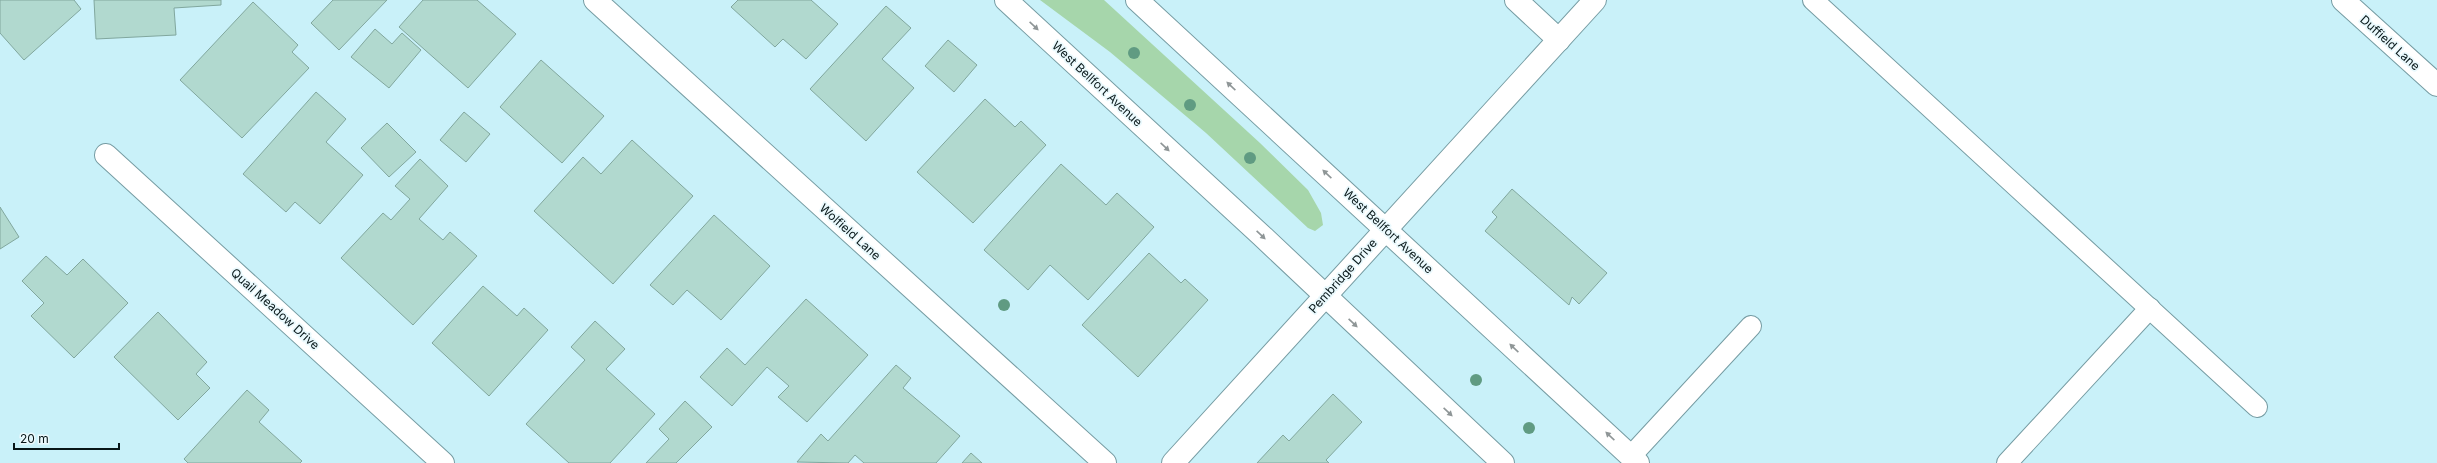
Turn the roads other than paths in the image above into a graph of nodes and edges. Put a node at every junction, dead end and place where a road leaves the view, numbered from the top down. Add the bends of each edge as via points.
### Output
1 (595, 0) edge
2 (1006, 0) edge
3 (1137, 0) edge
4 (1516, 0) edge
5 (1595, 0) edge
6 (1813, 0) edge
7 (2343, 0) edge
8 (1559, 40) junction
9 (2437, 85) edge
10 (106, 155) dead end
11 (1385, 229) junction
12 (1324, 296) junction
13 (2150, 308) junction
14 (1751, 326) dead end
15 (2257, 407) dead end
16 (1635, 460) edge
17 (443, 463) edge
18 (1105, 463) edge
19 (1173, 463) edge
20 (1502, 463) edge
21 (2008, 463) edge

1 - 18 street, Wolfield Lane
2 -> 12 street, West Bellfort Avenue
11 -> 3 street, West Bellfort Avenue
4 - 8 street
5 - 8 street, Pembridge Drive
6 - 13 lane
7 - 9 street, Duffield Lane
8 - 11 street, Pembridge Drive
10 - 17 street, Quail Meadow Drive
11 - 12 street, Pembridge Drive
16 -> 11 street, West Bellfort Avenue
12 - 19 street, Pembridge Drive
12 -> 20 street, West Bellfort Avenue
13 - 15 lane
13 - 21 lane
14 - 16 lane

